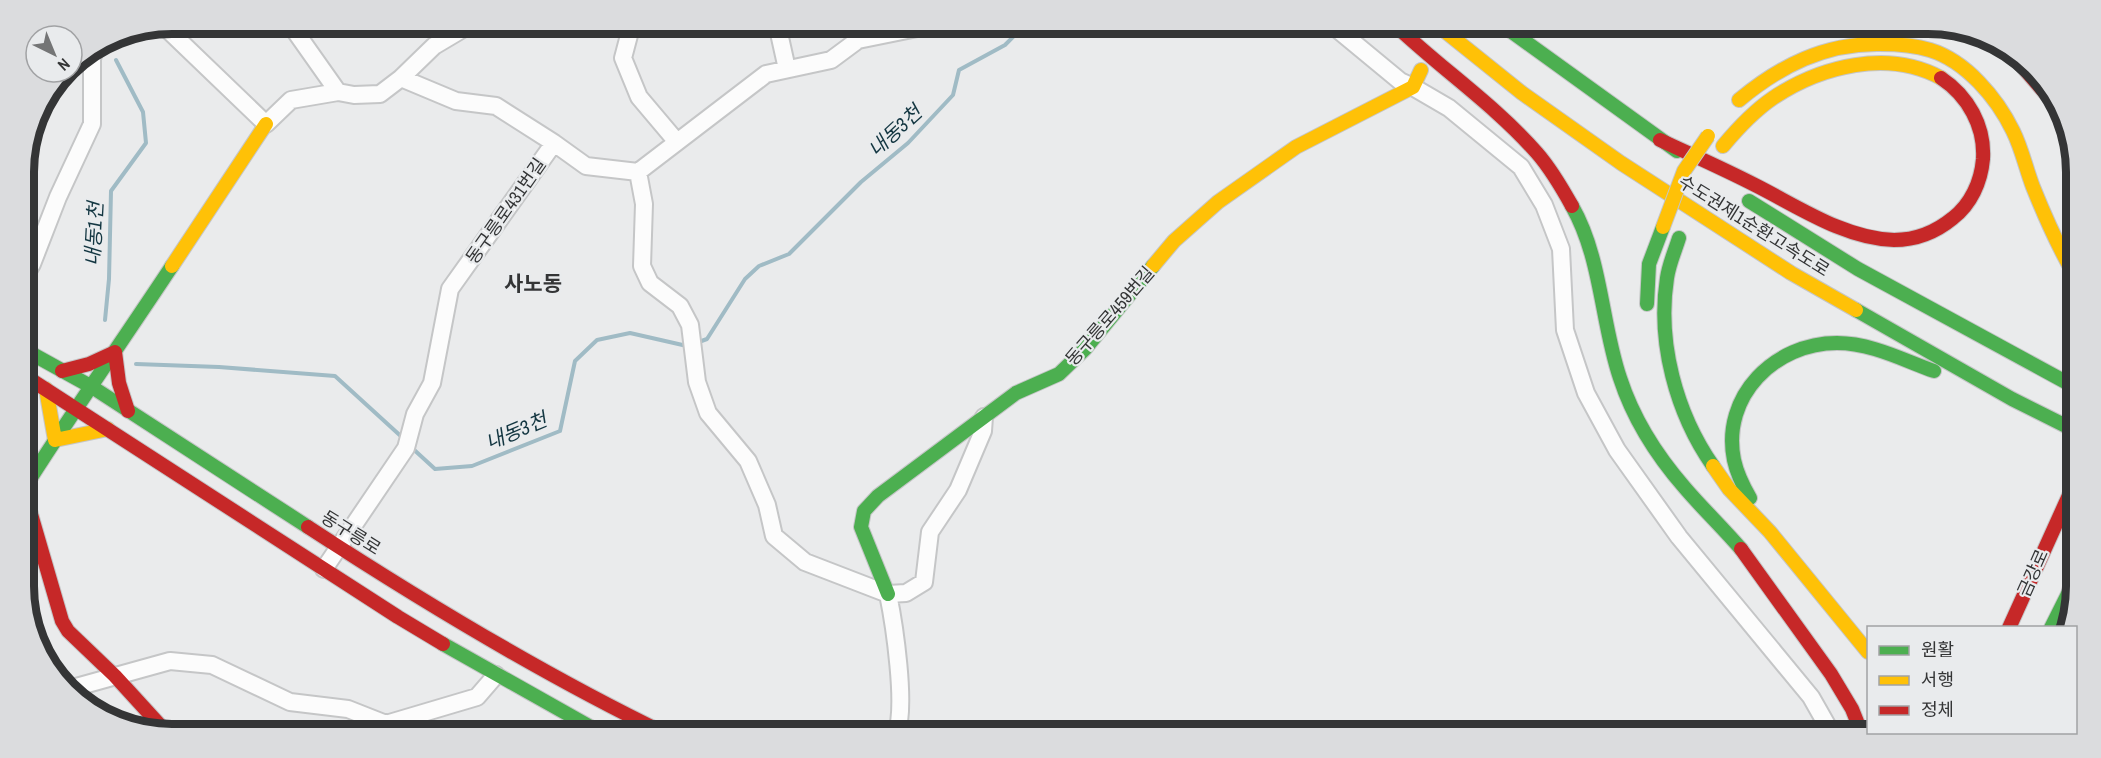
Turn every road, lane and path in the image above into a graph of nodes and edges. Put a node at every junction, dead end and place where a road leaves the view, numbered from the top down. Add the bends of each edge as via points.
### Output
1 (1344, 34) edge
2 (1406, 34) edge
3 (1449, 34) edge
4 (1516, 34) edge
5 (173, 35) edge
6 (298, 35) edge
7 (453, 35) edge
8 (629, 35) edge
9 (779, 35) edge
10 (885, 35) edge
11 (92, 60) edge
12 (787, 69) junction
13 (1421, 70) dead end
14 (401, 78) junction
15 (1413, 87) junction
16 (338, 92) junction
17 (266, 124) junction
18 (1660, 140) junction
19 (677, 142) junction
20 (554, 143) junction
21 (638, 172) junction
22 (1703, 176) dead end
23 (1695, 194) dead end
24 (35, 257) edge
25 (2067, 261) edge
26 (1647, 320) dead end
27 (116, 352) junction
28 (35, 355) edge
29 (62, 371) junction
30 (34, 382) edge
31 (2067, 383) edge
32 (92, 387) junction
33 (46, 389) junction
34 (2012, 399) junction
35 (75, 408) junction
36 (129, 411) junction
37 (984, 417) junction
38 (2067, 426) edge
39 (108, 429) junction
40 (55, 440) junction
41 (34, 472) edge
42 (1694, 476) dead end
43 (2067, 499) edge
44 (34, 524) edge
45 (1769, 531) junction
46 (1730, 536) junction
47 (339, 547) junction
48 (324, 569) junction
49 (1771, 589) junction
50 (888, 594) junction
51 (2066, 599) edge
52 (2009, 626) edge
53 (2053, 626) edge
54 (1825, 644) dead end
55 (1867, 650) edge
56 (496, 675) junction
57 (115, 676) junction
58 (78, 686) edge
59 (157, 722) edge
60 (1826, 723) edge
61 (1858, 723) edge
62 (376, 724) edge
63 (401, 724) edge
64 (584, 724) edge
65 (645, 724) edge
66 (900, 724) edge

1 - 15 street via 1400,81
2 - 46 main road via 1521,133 1552,172 1575,211 1590,251 1612,358 1625,398 1680,481
3 - 34 main road, 수도권제1순환고속도로 via 1522,93 1621,163 1791,273
4 - 18 main road, 수도권제1순환고속도로
5 - 17 street
6 - 16 street
7 - 14 street via 434,46
8 - 19 street via 623,58 639,97
9 - 12 street
10 - 12 street via 858,40 831,60
11 - 24 street via 92,124
12 - 19 street via 766,74
13 - 15 main road
14 - 16 street via 380,94
14 - 20 street via 456,101 496,106
15 - 37 main road, 동구릉로459번길 via 1296,147 1218,202 1174,241 1085,349 1059,374 1016,393
15 - 60 street via 1449,108 1521,167 1544,205 1562,249 1565,330 1586,393 1617,450 1678,537 1811,697
16 - 17 street via 291,100
17 - 27 main road
18 - 22 main road via 1816,216 1886,239 1918,237 1962,211 1976,191 1983,142 1969,104 1935,74 1917,66 1889,63 1842,67 1820,73 1761,106 1740,124 1723,146
18 - 31 main road, 수도권제1순환고속도로 via 1858,269
19 - 21 street
20 - 21 street, 동구릉로431번길 via 586,166
20 - 47 street, 동구릉로431번길 via 450,289 432,383 415,414 408,442
21 - 50 street via 644,204 642,266 651,283 681,306 690,325 696,382 708,413 748,461 767,505 774,536 806,562
23 - 45 main road via 1666,280 1668,357 1675,389 1700,448 1725,484
25 - 26 main road, bridge via 2049,227 2013,132 1984,89 1937,53 1897,44 1854,44 1803,57 1776,72 1752,89 1708,136 1684,171 1649,264
27 - 29 main road
27 - 32 main road
27 - 36 main road via 119,383
28 - 29 main road, 동구릉로
29 - 32 main road, 동구릉로
30 - 33 main road
32 - 35 main road
32 - 36 main road, 동구릉로
33 - 35 main road
33 - 40 main road
34 - 38 main road, 수도권제1순환고속도로
34 - 45 main road via 1861,346 1817,344 1781,356 1753,380 1737,413 1733,433 1736,468
35 - 39 main road
35 - 40 main road
36 - 47 main road, 동구릉로
37 - 50 street via 983,431 958,490 930,531 924,582 906,593
37 - 50 main road, 동구릉로459번길 via 878,496 864,511 861,527
39 - 40 main road
39 - 48 main road
40 - 41 main road
42 - 46 main road
43 - 52 main road
44 - 57 main road via 62,621
45 - 55 main road
46 - 49 main road
47 - 48 street, 동구릉로431번길
47 - 65 main road, 동구릉로 via 523,658
48 - 56 main road
49 - 54 main road
49 - 61 main road via 1834,678
50 - 66 street, 동구릉로459번길 via 894,620
51 - 53 main road
56 - 63 street via 477,697
56 - 64 main road
57 - 58 street
57 - 59 main road
57 - 62 street via 170,661 212,665 290,702 348,709

